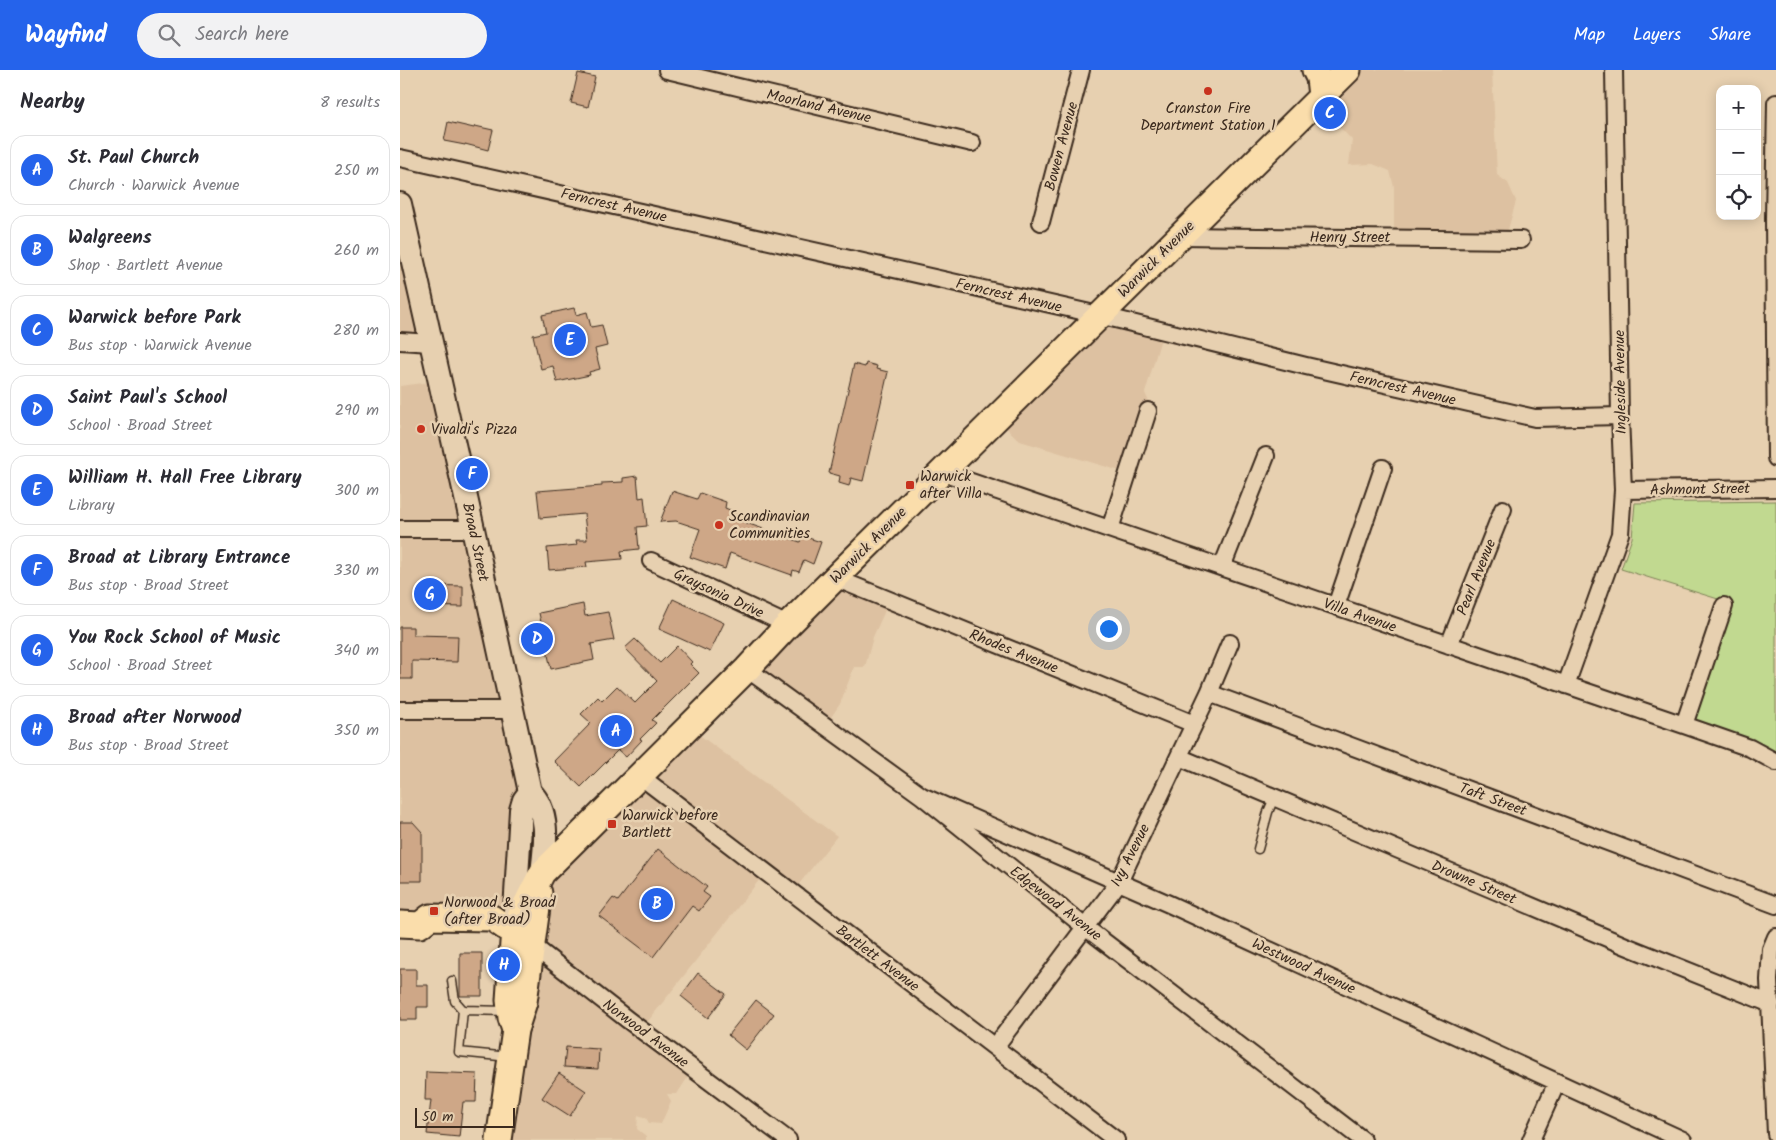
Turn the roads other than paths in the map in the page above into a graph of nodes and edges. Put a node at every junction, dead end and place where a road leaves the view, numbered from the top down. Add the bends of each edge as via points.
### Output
1 (667, 70) edge
2 (1081, 70) edge
3 (1315, 70) edge
4 (1348, 70) edge
5 (1614, 70) edge
6 (1321, 96) junction
7 (1776, 102) edge
8 (972, 143) dead end
9 (1776, 157) edge
10 (400, 158) edge
11 (400, 204) edge
12 (1041, 222) dead end
13 (1179, 236) junction
14 (1521, 240) dead end
15 (1099, 315) junction
16 (400, 341) edge
17 (431, 342) junction
18 (1148, 411) dead end
19 (1620, 416) junction
20 (1266, 456) dead end
21 (1776, 458) edge
22 (1382, 468) dead end
23 (942, 472) junction
24 (1776, 488) edge
25 (1623, 490) junction
26 (1503, 509) dead end
27 (400, 529) edge
28 (474, 529) junction
29 (1110, 529) junction
30 (651, 561) dead end
31 (1222, 567) junction
32 (834, 578) junction
33 (1336, 606) junction
34 (1724, 606) dead end
35 (788, 625) junction
36 (1230, 643) dead end
37 (1449, 645) junction
38 (747, 669) junction
39 (1566, 685) junction
40 (1209, 693) junction
41 (400, 710) edge
42 (512, 710) junction
43 (1194, 724) junction
44 (1684, 725) junction
45 (1179, 757) junction
46 (1776, 762) edge
47 (640, 776) junction
48 (530, 792) junction
49 (922, 796) junction
50 (1274, 798) junction
51 (1258, 850) dead end
52 (542, 873) junction
53 (1119, 882) junction
54 (1776, 905) edge
55 (410, 925) edge
56 (1085, 927) junction
57 (510, 928) junction
58 (1776, 937) edge
59 (532, 944) junction
60 (452, 981) dead end
61 (1770, 1004) junction
62 (463, 1010) junction
63 (512, 1021) junction
64 (995, 1046) junction
65 (511, 1057) junction
66 (1557, 1082) junction
67 (1776, 1134) edge
68 (499, 1140) edge
69 (788, 1140) edge
70 (1116, 1140) edge
71 (1363, 1140) edge
72 (1531, 1140) edge
73 (1684, 1140) edge

1 - 8 street, Moorland Avenue
2 - 12 street, Bowen Avenue
3 - 6 main road
4 - 6 main road, Warwick Avenue
5 - 19 street, Ingleside Avenue
6 - 13 main road, Warwick Avenue
7 - 9 street
9 - 21 street
10 - 15 street, Ferncrest Avenue
11 - 17 main road, Broad Street
13 - 14 street, Henry Street
13 - 15 main road, Warwick Avenue
15 - 19 street, Ferncrest Avenue via 1535,418
15 - 23 main road, Warwick Avenue
16 - 17 street
17 - 28 main road, Broad Street
18 - 29 street
19 - 25 street, Ingleside Avenue
20 - 31 street
22 - 33 street
23 - 29 street, Villa Avenue
23 - 32 main road, Warwick Avenue
24 - 25 street, Ashmont Street
25 - 39 street, Ingleside Avenue via 1620,534
26 - 37 street, Pearl Avenue
27 - 28 street
28 - 42 main road, Broad Street
29 - 31 street, Villa Avenue
30 - 35 street, Graysonia Drive
31 - 33 street, Villa Avenue
32 - 35 main road, Warwick Avenue
32 - 43 street, Rhodes Avenue
33 - 37 street, Villa Avenue
34 - 44 street
35 - 38 main road, Warwick Avenue
36 - 40 street, Ivy Avenue
37 - 39 street, Villa Avenue
38 - 47 main road, Warwick Avenue
38 - 49 street, Edgewood Avenue
39 - 44 street, Villa Avenue
40 - 43 street, Ivy Avenue
40 - 54 street, Taft Street
41 - 42 street
42 - 48 main road, Broad Street
43 - 45 street, Ivy Avenue
44 - 46 street, Villa Avenue via 1750,748
45 - 50 street, Drowne Street
45 - 53 street, Ivy Avenue
47 - 52 main road, Warwick Avenue
47 - 64 street, Bartlett Avenue
48 - 52 main road, Broad Street via 539,803 543,818
48 - 57 main road, Broad Street via 520,810
49 - 53 street, Westwood Avenue
49 - 56 street, Edgewood Avenue
50 - 51 lane
50 - 61 street, Drowne Street
52 - 57 main road, Warwick Avenue
52 - 59 main road, Broad Street
53 - 56 street, Ivy Avenue
53 - 66 street, Westwood Avenue
55 - 57 main road via 430,934 494,935
56 - 64 street, Ivy Avenue
56 - 71 street, Edgewood Avenue
57 - 59 main road, Norwood Avenue
57 - 63 main road, Broad Street via 509,1000
58 - 61 street via 1771,949
59 - 63 main road, Broad Street via 524,1002
59 - 69 street, Norwood Avenue
60 - 62 lane via 454,1001
61 - 67 street
62 - 63 lane
62 - 65 lane via 459,1052
63 - 65 main road, Broad Street
64 - 70 street, Bartlett Avenue
65 - 68 main road, Broad Street
66 - 72 street
66 - 73 street, Westwood Avenue

